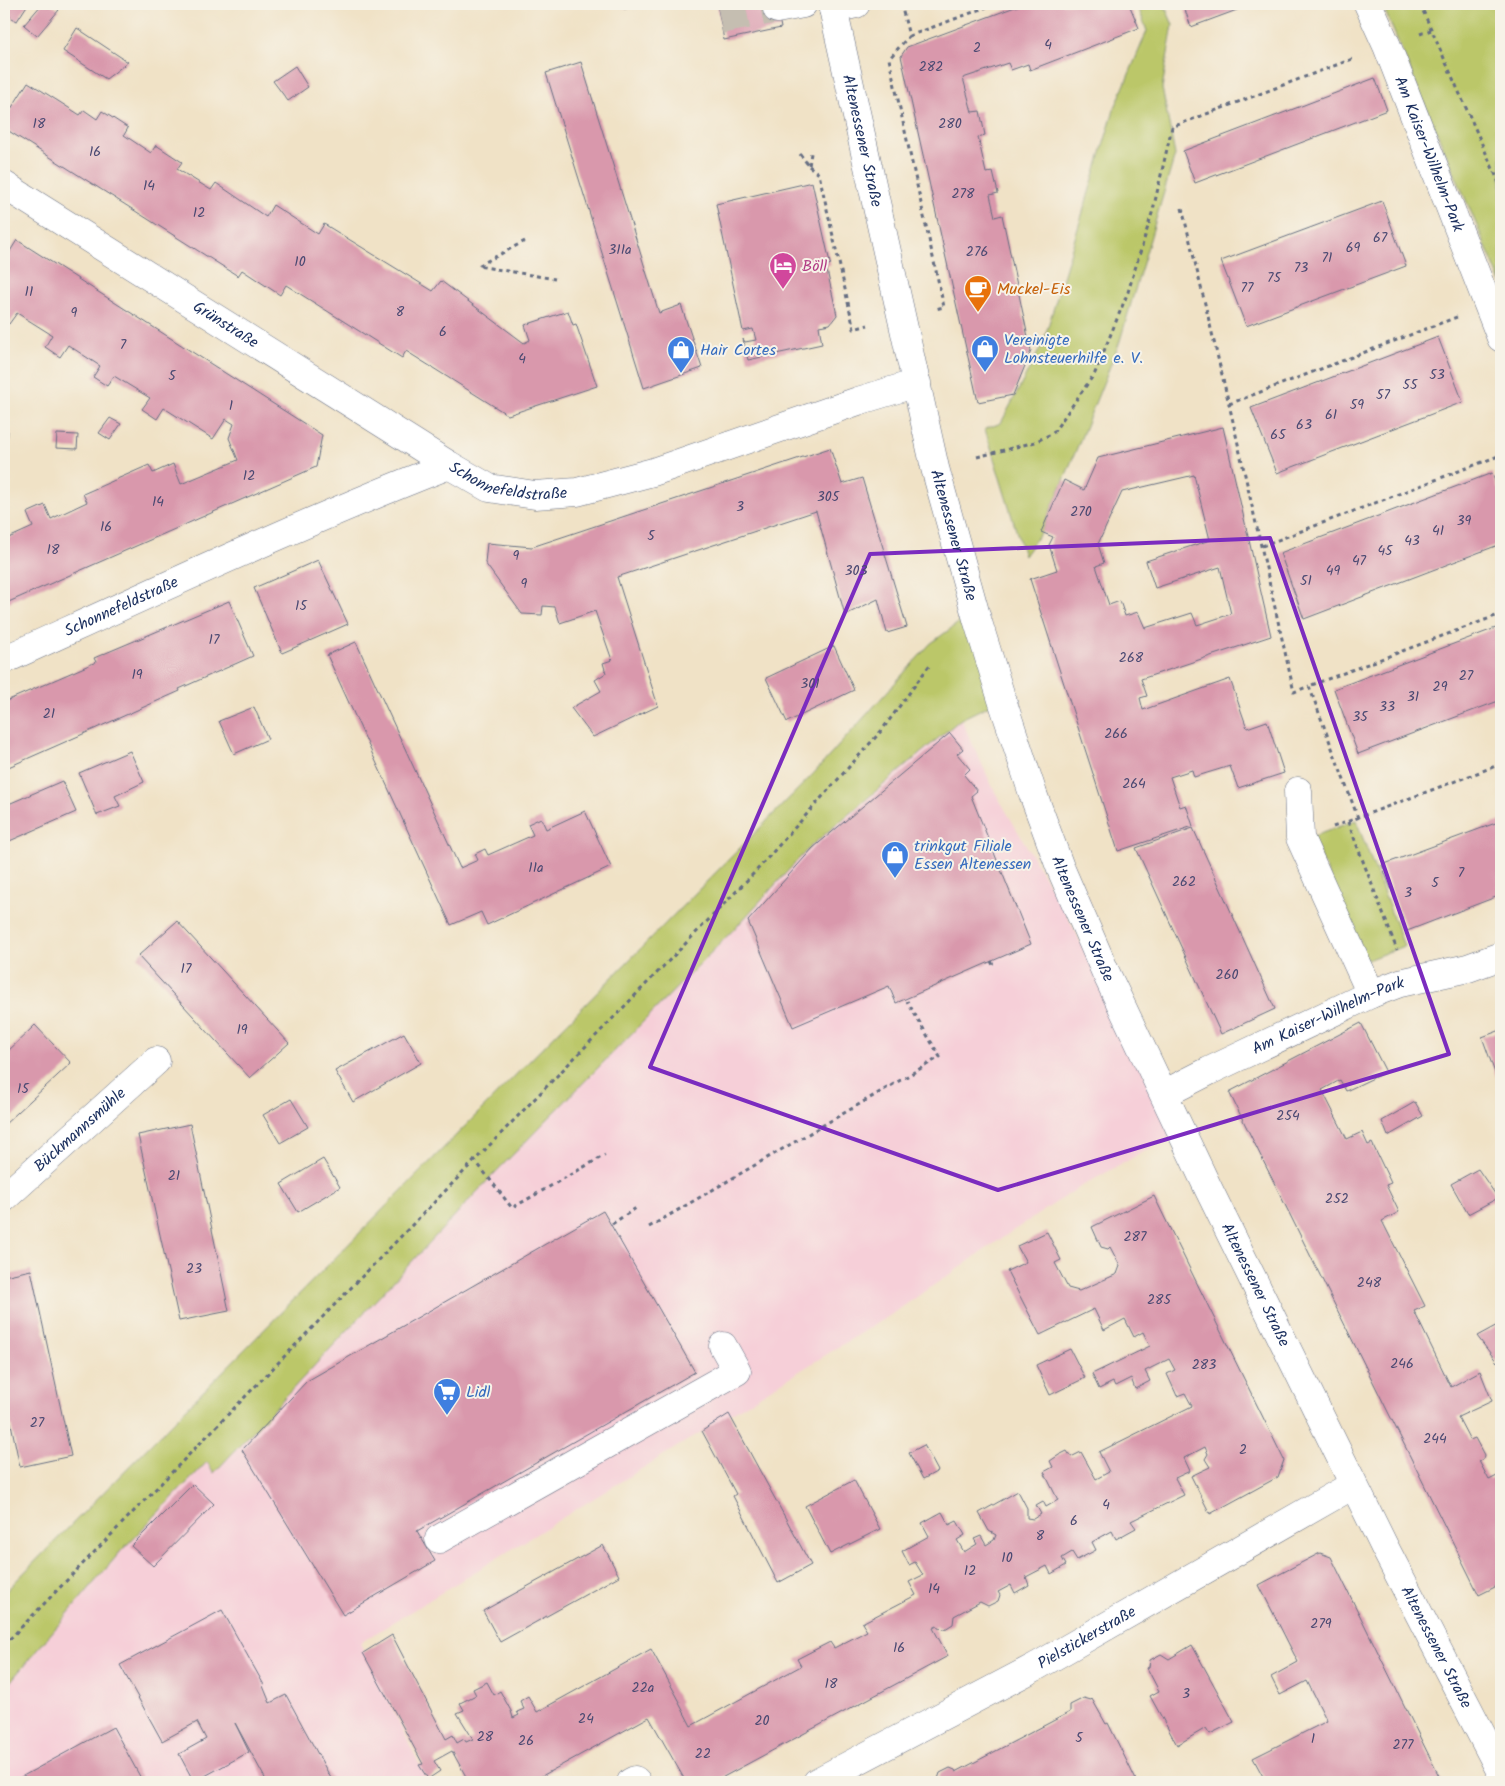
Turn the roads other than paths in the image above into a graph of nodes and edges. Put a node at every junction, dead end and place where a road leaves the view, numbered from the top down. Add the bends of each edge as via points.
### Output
1 (1368, 4) edge
2 (840, 5) edge
3 (4, 185) edge
4 (1501, 338) edge
5 (917, 383) junction
6 (449, 465) junction
7 (4, 660) edge
8 (1298, 791) dead end
9 (1501, 956) edge
10 (1370, 994) junction
11 (156, 1061) dead end
12 (1164, 1094) junction
13 (4, 1198) edge
14 (723, 1346) dead end
15 (1353, 1485) junction
16 (439, 1539) dead end
17 (1501, 1772) edge
18 (630, 1782) edge
19 (637, 1782) edge
20 (817, 1782) edge

1 - 4 street, Am Kaiser-Wilhelm-Park
2 - 5 street, Altenessener Straße via 900,317
3 - 6 street, Grünstraße
5 - 6 street, Schonnefeldstraße via 653,472 577,492 534,495 489,488
5 - 12 street, Altenessener Straße via 935,468 977,618 1033,794 1068,889
6 - 7 street, Schonnefeldstraße via 255,546
8 - 10 street via 1300,838
9 - 10 street, Am Kaiser-Wilhelm-Park
10 - 12 street, Am Kaiser-Wilhelm-Park
11 - 13 street, Bückmannsmühle
12 - 15 street, Altenessener Straße
14 - 16 street via 737,1371
15 - 17 street, Altenessener Straße
15 - 20 street, Pielstickerstraße via 1037,1666
18 - 19 street

